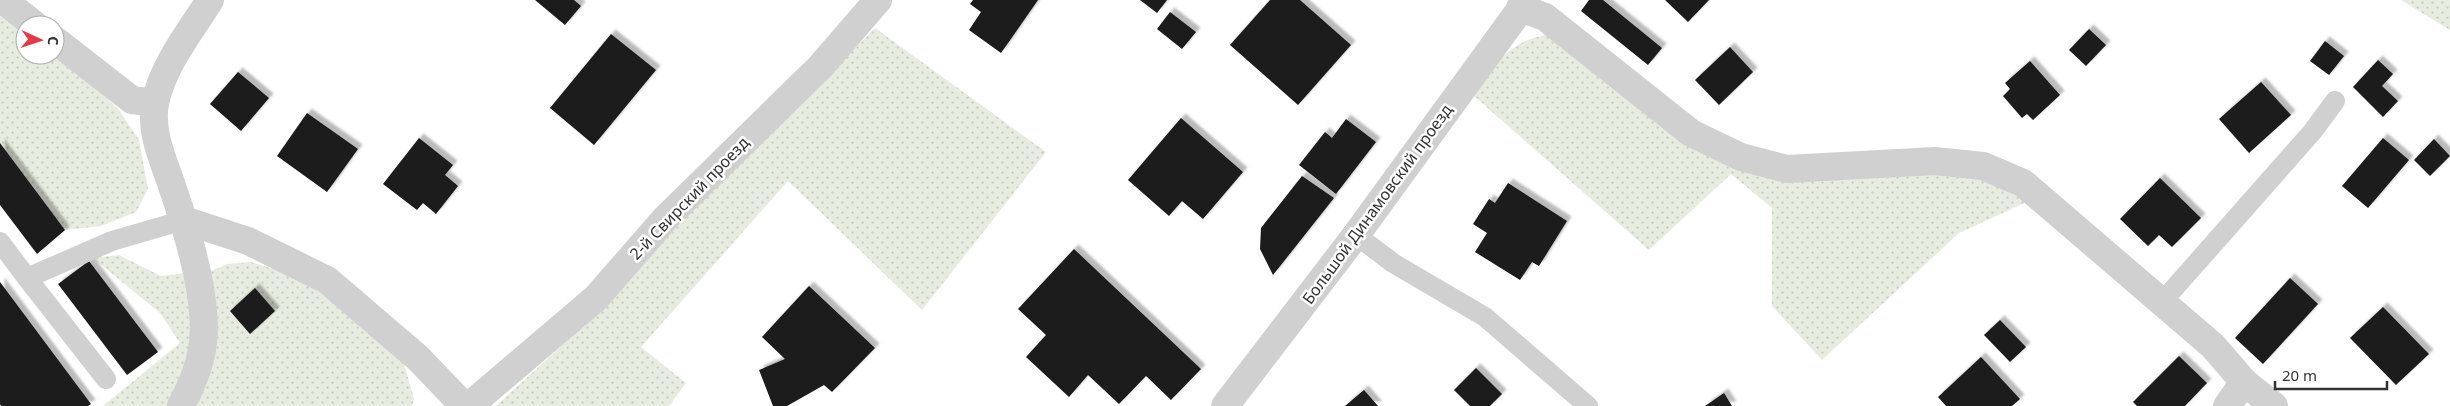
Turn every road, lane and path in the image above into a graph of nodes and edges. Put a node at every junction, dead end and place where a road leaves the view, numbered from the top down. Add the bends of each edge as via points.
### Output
1 (4, 0) edge
2 (210, 0) edge
3 (878, 0) edge
4 (1523, 4) edge
5 (23, 15) edge
6 (65, 48) edge
7 (2335, 101) dead end
8 (155, 103) junction
9 (184, 220) junction
10 (1356, 235) junction
11 (0, 242) edge
12 (27, 278) junction
13 (2162, 302) junction
14 (106, 379) dead end
15 (2244, 382) junction
16 (181, 406) edge
17 (464, 406) edge
18 (469, 406) edge
19 (1225, 406) edge
20 (1588, 406) edge
21 (2227, 406) edge
22 (2274, 406) edge

1 - 5 street
2 - 8 street via 166,69
3 - 18 street, 2-й Свирский проезд via 821,66 665,219 596,298
4 - 10 street, Большой Динамовский проезд
4 - 13 street via 1545,17 1692,133 1741,156 1788,169 1945,162 1983,166 2023,183
6 - 8 street via 132,100
7 - 13 lane via 2313,131
8 - 9 street via 155,135
9 - 12 lane via 112,241
9 - 16 street via 201,297 203,342 191,386
9 - 17 street via 248,240 327,280 418,358
10 - 19 street, Большой Динамовский проезд
10 - 20 lane via 1393,263 1485,317
11 - 12 lane
12 - 14 lane
13 - 15 street via 2213,346
15 - 21 street
15 - 22 street

